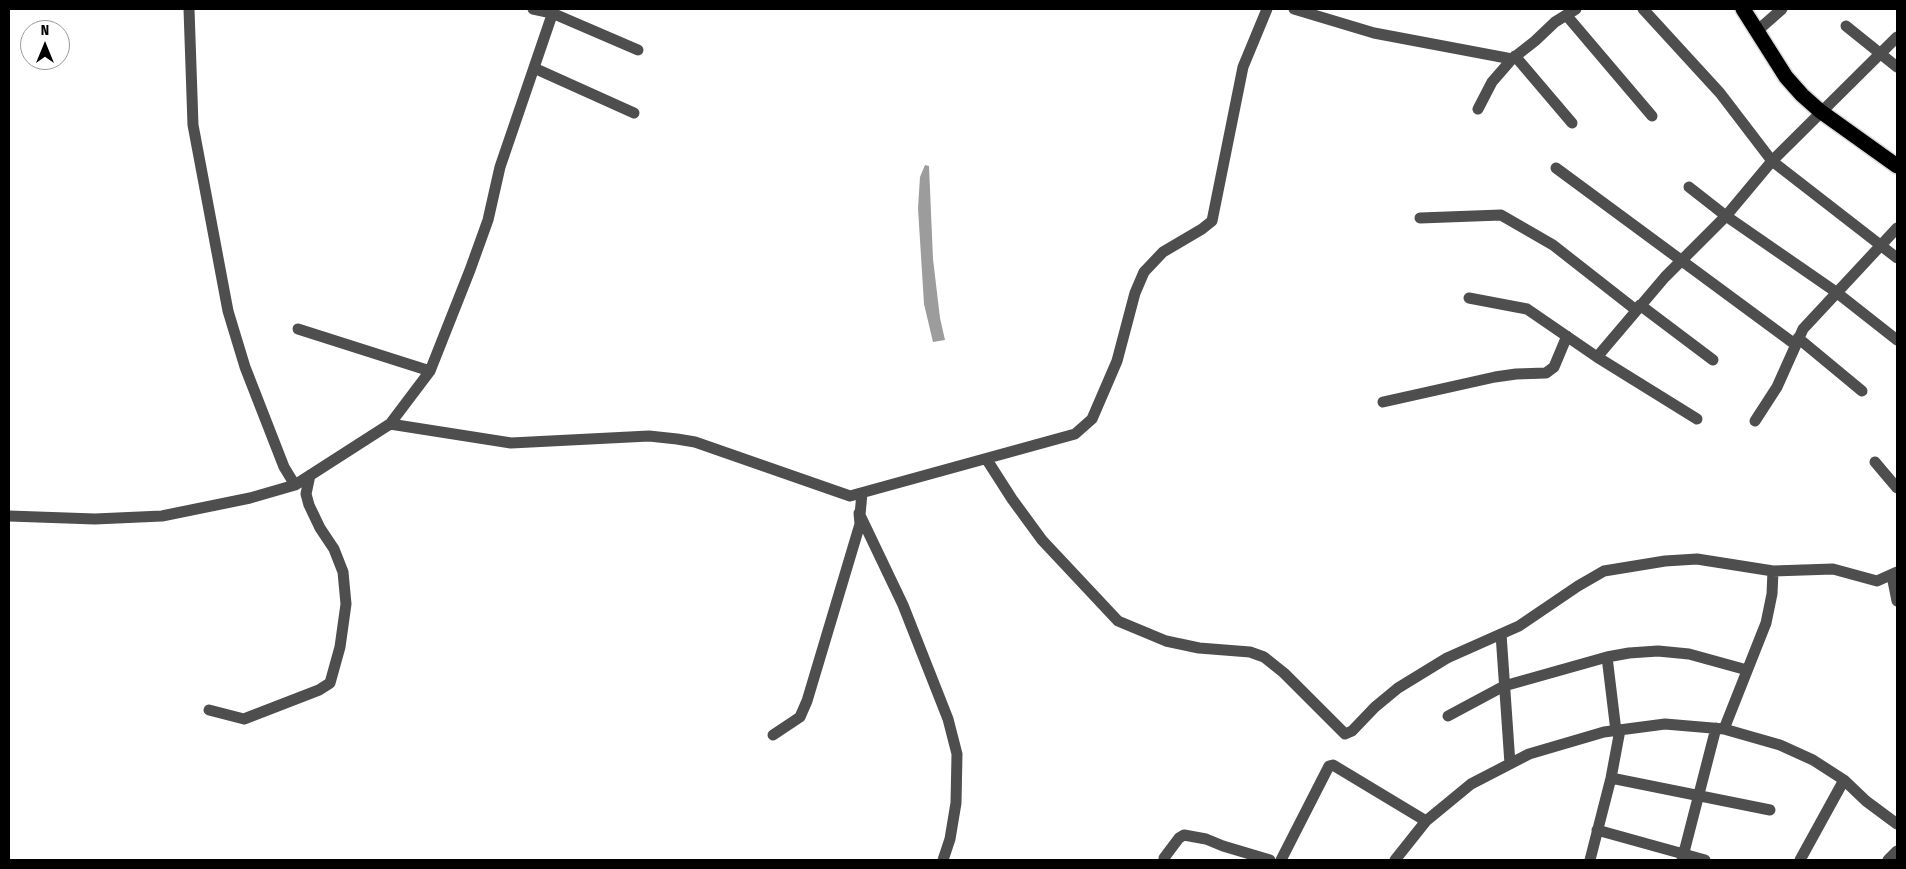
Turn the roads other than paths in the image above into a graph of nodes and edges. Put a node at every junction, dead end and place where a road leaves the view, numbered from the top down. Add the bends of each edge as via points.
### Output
1 (189, 9) edge
2 (533, 9) edge
3 (1267, 9) edge
4 (1294, 9) edge
5 (1576, 9) edge
6 (1643, 9) edge
7 (1743, 9) edge
8 (1782, 9) edge
9 (553, 11) edge
10 (1567, 16) junction
11 (1846, 26) dead end
12 (1757, 31) junction
13 (1897, 37) edge
14 (638, 50) dead end
15 (1880, 54) junction
16 (1513, 57) junction
17 (1897, 66) edge
18 (534, 68) junction
19 (1478, 109) dead end
20 (1820, 111) junction
21 (634, 113) dead end
22 (1652, 116) dead end
23 (1572, 123) dead end
24 (1772, 161) junction
25 (1897, 166) edge
26 (1556, 168) dead end
27 (1689, 187) dead end
28 (1726, 216) junction
29 (1420, 218) dead end
30 (1897, 228) edge
31 (1881, 245) junction
32 (1897, 258) edge
33 (1680, 262) junction
34 (1836, 292) junction
35 (1469, 298) dead end
36 (1638, 308) junction
37 (298, 329) dead end
38 (1567, 336) junction
39 (1897, 340) edge
40 (1797, 342) junction
41 (1597, 357) junction
42 (1713, 360) dead end
43 (430, 371) junction
44 (1862, 391) dead end
45 (1383, 402) dead end
46 (1698, 419) dead end
47 (1755, 421) dead end
48 (390, 424) junction
49 (987, 460) junction
50 (1875, 462) dead end
51 (310, 475) junction
52 (295, 485) junction
53 (1897, 488) edge
54 (856, 495) junction
55 (860, 515) junction
56 (9, 516) edge
57 (1773, 571) junction
58 (1895, 574) edge
59 (1897, 601) edge
60 (1501, 634) junction
61 (1607, 657) junction
62 (1747, 670) junction
63 (1504, 686) junction
64 (209, 710) dead end
65 (1448, 716) dead end
66 (1720, 729) junction
67 (1618, 730) junction
68 (772, 735) dead end
69 (1510, 764) junction
70 (1611, 778) junction
71 (1844, 780) junction
72 (1700, 794) junction
73 (1770, 810) dead end
74 (1426, 821) junction
75 (1897, 824) edge
76 (1597, 830) junction
77 (1897, 851) edge
78 (1683, 857) edge
79 (1164, 858) dead end
80 (943, 860) edge
81 (1270, 860) edge
82 (1281, 860) edge
83 (1396, 860) edge
84 (1590, 860) edge
85 (1705, 860) edge
86 (1800, 860) edge
87 (1888, 860) edge

1 - 52 street via 193,125 228,311 245,367 284,467
2 - 9 street
3 - 49 street via 1243,67 1212,221 1163,252 1144,272 1135,293 1117,361 1092,419 1075,434
4 - 16 street via 1374,33
5 - 10 street
6 - 24 street via 1720,93
7 - 12 highway
8 - 12 street
9 - 14 street
9 - 18 street
10 - 16 street
10 - 22 street
11 - 15 street
12 - 20 highway via 1786,77
13 - 15 street
15 - 17 street
15 - 20 street
16 - 19 street via 1492,82
16 - 23 street
18 - 21 street
18 - 43 street via 500,167 485,228
20 - 24 street
20 - 25 highway
24 - 28 street
24 - 31 street
26 - 33 street
27 - 28 street
28 - 33 street
28 - 34 street
29 - 36 street via 1501,215 1553,245
30 - 31 street
31 - 32 street
31 - 34 street
33 - 36 street
33 - 40 street
34 - 39 street
34 - 40 street via 1803,329
35 - 38 street via 1527,309
36 - 41 street
36 - 42 street
37 - 43 street
38 - 41 street
38 - 45 street via 1554,367 1546,373 1495,377
40 - 44 street
40 - 47 street via 1777,387
41 - 46 street
43 - 48 street
48 - 51 street
48 - 54 street via 511,443 649,436 677,439 695,442
49 - 54 street
49 - 60 street via 1042,540 1118,621 1166,641 1198,648 1250,652 1264,657 1345,734 1398,688 1447,658
50 - 53 street
51 - 52 street
51 - 64 street via 306,494 309,505 334,548 343,572 346,604 340,647 330,683 320,690 244,719
52 - 56 street via 162,516
54 - 55 street
55 - 68 street via 807,701 800,717
55 - 80 street via 903,606 948,720 957,754 956,803
57 - 58 street via 1833,569 1877,581
57 - 60 street via 1697,559 1604,571
57 - 62 street via 1766,623
58 - 59 street
60 - 63 street
61 - 62 street via 1658,651 1689,654
61 - 63 street
61 - 67 street
62 - 66 street
63 - 65 street
63 - 69 street
66 - 67 street via 1665,724
66 - 71 street via 1780,745 1813,760
66 - 72 street
67 - 69 street via 1529,754
67 - 70 street
69 - 74 street via 1471,784
70 - 72 street
70 - 76 street
71 - 75 street
71 - 86 street
72 - 73 street
72 - 78 street
74 - 82 street via 1338,768 1329,766
74 - 83 street
76 - 78 street
76 - 84 street
77 - 87 street
78 - 85 street
79 - 81 street via 1184,835

